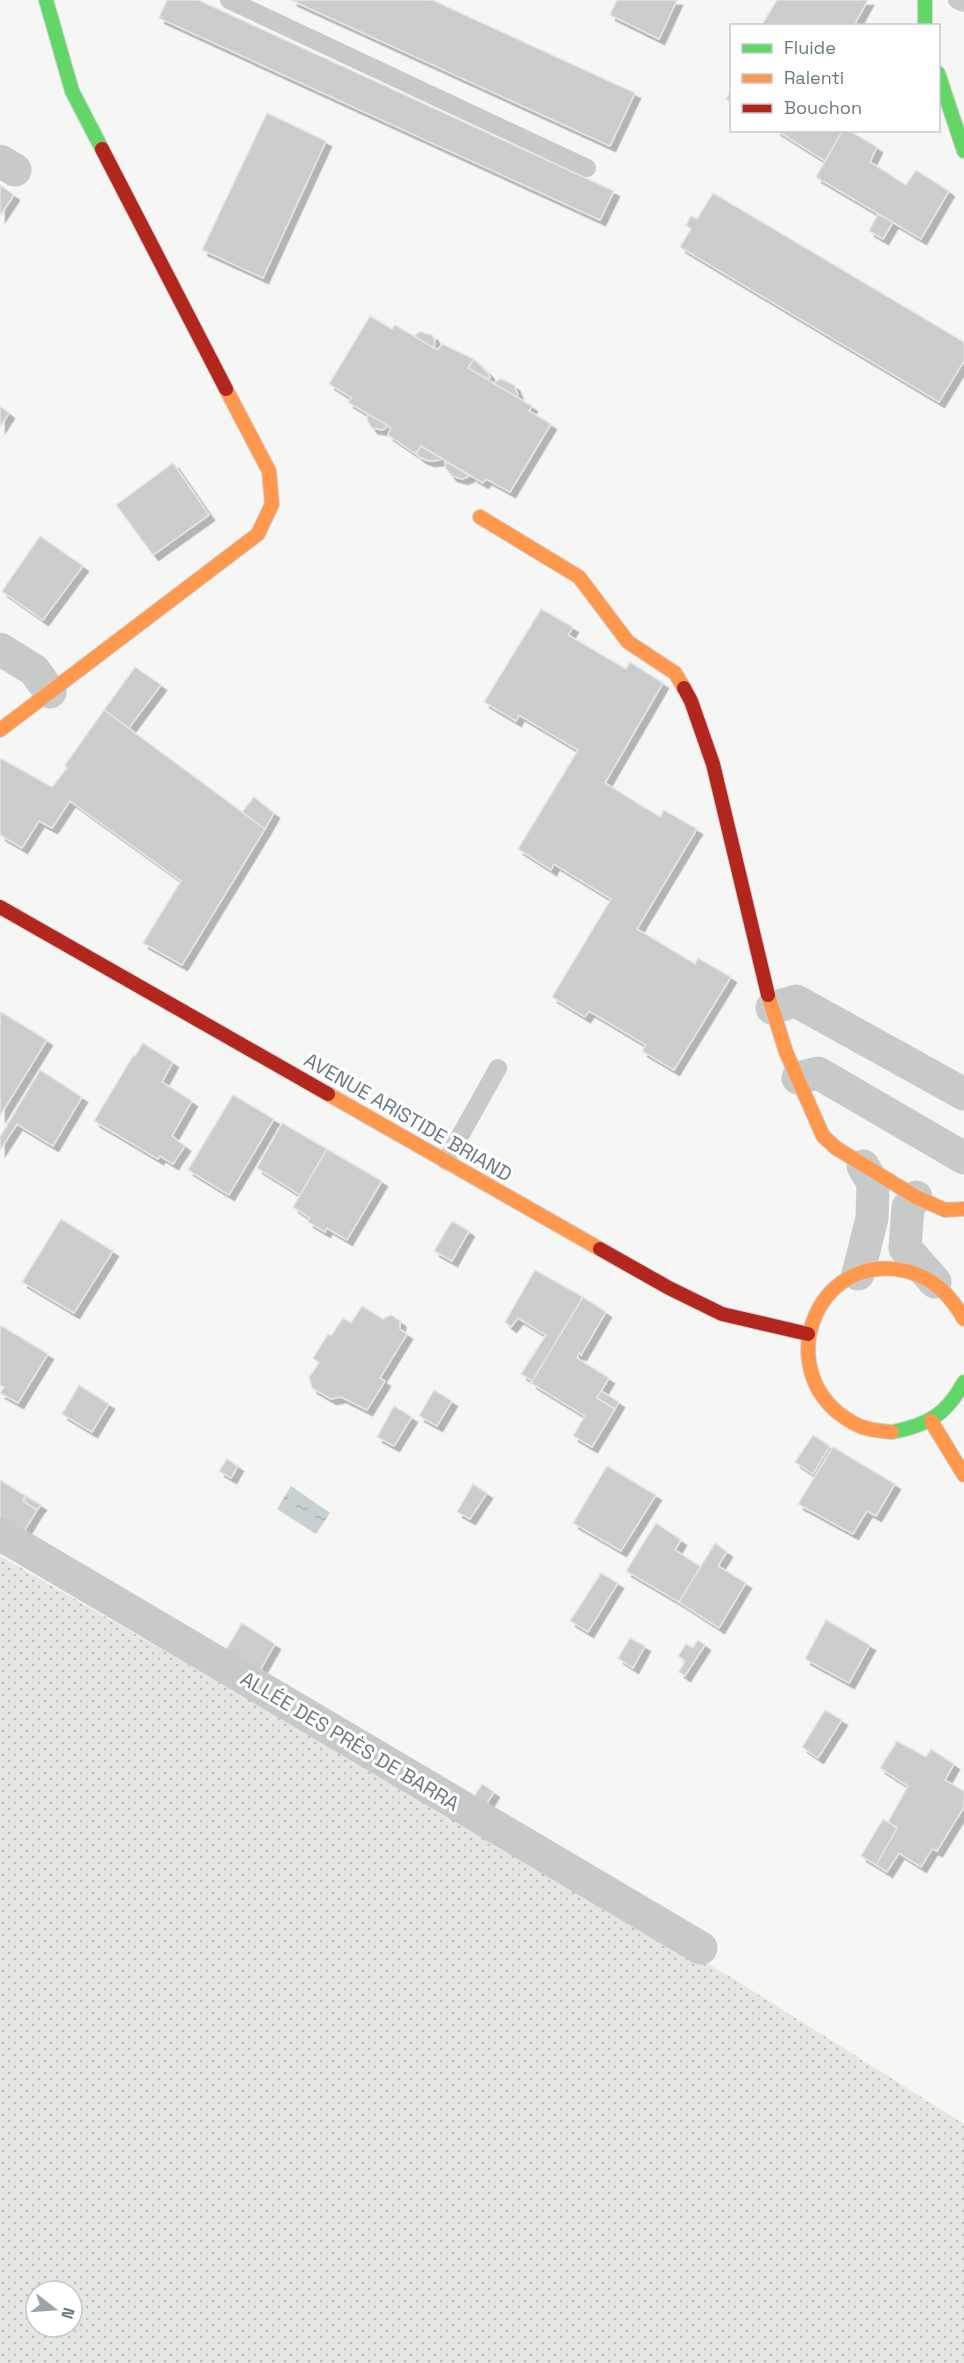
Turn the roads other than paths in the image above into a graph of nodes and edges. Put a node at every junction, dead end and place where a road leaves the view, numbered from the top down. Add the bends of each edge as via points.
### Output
1 (46, 0) edge
2 (229, 0) edge
3 (925, 0) edge
4 (957, 0) edge
5 (964, 3) edge
6 (925, 24) edge
7 (940, 76) edge
8 (964, 150) edge
9 (587, 168) dead end
10 (480, 517) dead end
11 (0, 649) edge
12 (50, 692) junction
13 (0, 730) edge
14 (0, 906) edge
15 (772, 1008) junction
16 (498, 1068) dead end
17 (798, 1078) junction
18 (964, 1094) edge
19 (964, 1158) edge
20 (446, 1161) junction
21 (863, 1166) junction
22 (915, 1197) junction
23 (964, 1209) edge
24 (858, 1274) junction
25 (935, 1282) junction
26 (964, 1318) edge
27 (808, 1335) junction
28 (964, 1382) edge
29 (931, 1421) junction
30 (964, 1475) edge
31 (0, 1534) edge
32 (701, 1948) dead end

1 - 12 street via 72,92 269,471 274,494 271,513 258,534
2 - 9 lane
3 - 6 street
4 - 5 lane
7 - 8 street
10 - 15 street via 579,577 628,642 675,673 692,701 713,765
11 - 12 street via 34,670
12 - 13 street
14 - 20 street, AVENUE ARISTIDE BRIAND
15 - 17 street
15 - 18 street via 796,1001
16 - 20 lane
17 - 19 street via 818,1073
17 - 21 street via 823,1137
20 - 27 street, AVENUE ARISTIDE BRIAND via 722,1314
21 - 22 street
21 - 24 street via 873,1183 873,1218
22 - 23 street via 945,1210
22 - 25 street via 908,1207 905,1248
24 - 25 street via 884,1267 911,1271
24 - 27 street via 835,1288 818,1309
25 - 26 street via 955,1300
27 - 29 street via 808,1361 815,1387 831,1409 853,1424 879,1432 906,1431
28 - 29 street via 952,1403
29 - 30 street
31 - 32 street, ALLÉE DES PRÈS DE BARRA

